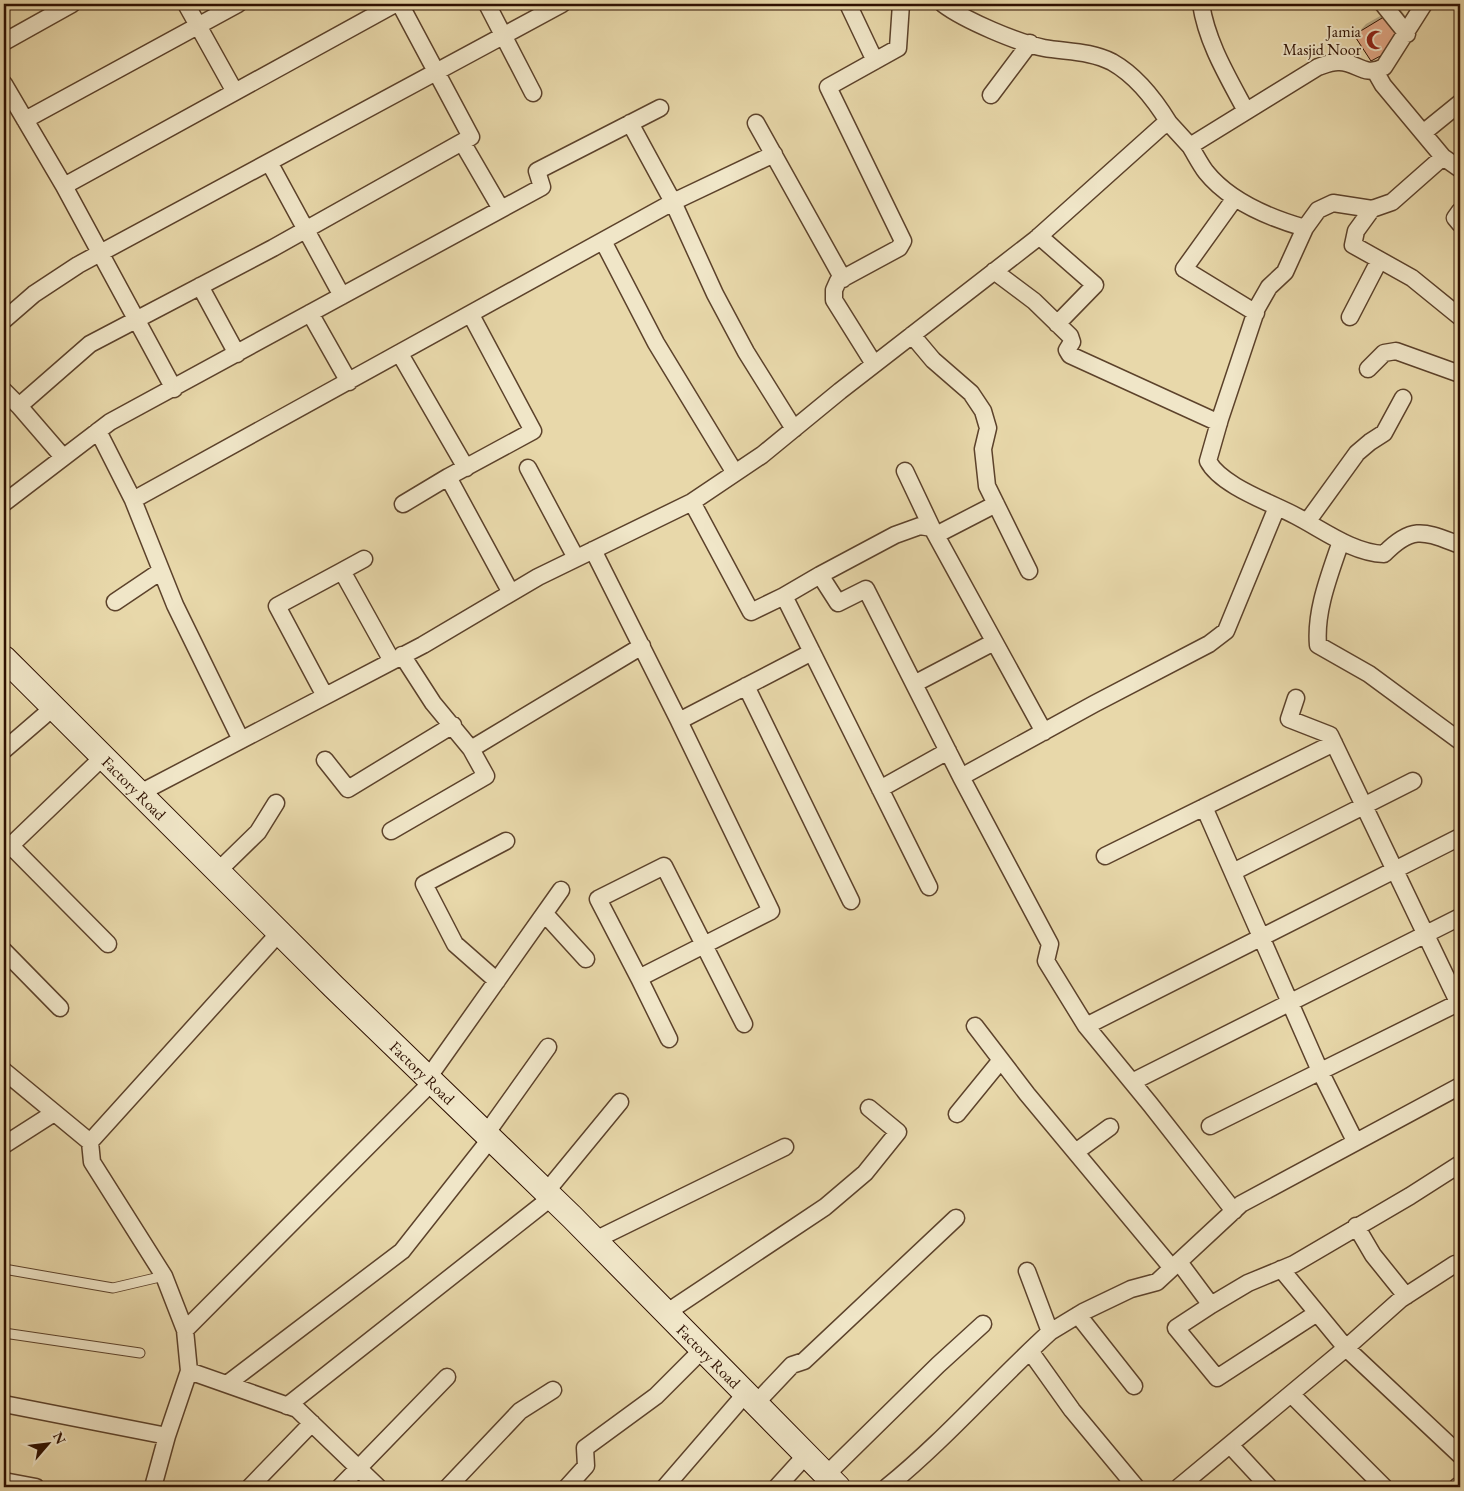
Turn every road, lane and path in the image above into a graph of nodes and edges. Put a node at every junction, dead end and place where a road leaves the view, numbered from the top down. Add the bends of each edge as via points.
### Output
1 (186, 4) edge
2 (238, 4) edge
3 (395, 4) edge
4 (400, 4) edge
5 (487, 4) edge
6 (562, 4) edge
7 (848, 4) edge
8 (901, 4) edge
9 (943, 4) edge
10 (1201, 4) edge
11 (1383, 4) edge
12 (1424, 4) edge
13 (61, 6) edge
14 (198, 26) junction
15 (1407, 34) junction
16 (503, 36) junction
17 (4, 42) edge
18 (1030, 43) junction
19 (875, 61) junction
20 (437, 72) junction
21 (1375, 72) junction
22 (4, 84) edge
23 (235, 92) junction
24 (534, 92) dead end
25 (991, 94) dead end
26 (1460, 103) edge
27 (660, 108) dead end
28 (1246, 111) junction
29 (25, 120) junction
30 (630, 123) junction
31 (756, 123) dead end
32 (1169, 123) junction
33 (1423, 133) junction
34 (462, 142) junction
35 (1190, 146) junction
36 (774, 154) junction
37 (1443, 157) junction
38 (269, 162) junction
39 (1460, 168) edge
40 (64, 186) junction
41 (1235, 198) junction
42 (673, 202) junction
43 (501, 209) junction
44 (1372, 209) junction
45 (1460, 212) edge
46 (1460, 224) edge
47 (1306, 228) junction
48 (306, 229) junction
49 (1039, 236) junction
50 (603, 241) junction
51 (101, 252) junction
52 (1379, 261) junction
53 (994, 271) junction
54 (843, 279) junction
55 (200, 286) junction
56 (342, 296) junction
57 (310, 313) junction
58 (1256, 313) junction
59 (471, 315) junction
60 (1350, 317) dead end
61 (1460, 317) edge
62 (136, 319) junction
63 (4, 320) edge
64 (1058, 324) junction
65 (912, 335) junction
66 (237, 354) junction
67 (400, 354) junction
68 (874, 364) junction
69 (1368, 369) dead end
70 (1460, 374) edge
71 (349, 382) junction
72 (174, 389) junction
73 (4, 391) edge
74 (1403, 398) dead end
75 (19, 406) junction
76 (1219, 423) junction
77 (794, 429) junction
78 (98, 431) junction
79 (63, 458) junction
80 (466, 468) junction
81 (528, 468) dead end
82 (905, 471) dead end
83 (735, 473) junction
84 (448, 477) junction
85 (133, 500) junction
86 (692, 502) junction
87 (4, 503) edge
88 (402, 504) dead end
89 (996, 504) junction
90 (1277, 507) junction
91 (1308, 522) junction
92 (934, 531) junction
93 (1341, 540) junction
94 (1460, 545) edge
95 (593, 550) junction
96 (576, 558) junction
97 (364, 559) dead end
98 (161, 571) junction
99 (342, 571) junction
100 (1029, 571) dead end
101 (820, 575) junction
102 (510, 593) junction
103 (784, 596) junction
104 (115, 602) dead end
105 (994, 642) junction
106 (642, 646) junction
107 (812, 652) junction
108 (4, 658) edge
109 (397, 658) junction
110 (914, 684) junction
111 (746, 686) junction
112 (325, 696) junction
113 (1296, 698) dead end
114 (54, 707) junction
115 (679, 721) junction
116 (453, 726) junction
117 (1044, 732) junction
118 (241, 740) junction
119 (1460, 741) edge
120 (1334, 743) junction
121 (471, 749) junction
122 (4, 750) edge
123 (948, 751) junction
124 (104, 757) junction
125 (325, 760) dead end
126 (961, 777) junction
127 (1413, 782) dead end
128 (880, 789) junction
129 (140, 793) junction
130 (276, 803) dead end
131 (1364, 806) junction
132 (1204, 807) junction
133 (392, 831) dead end
134 (1460, 838) edge
135 (506, 840) dead end
136 (7, 848) edge
137 (1105, 856) dead end
138 (218, 871) junction
139 (1395, 871) junction
140 (1233, 872) junction
141 (929, 887) dead end
142 (561, 890) dead end
143 (851, 901) dead end
144 (545, 914) junction
145 (1460, 917) edge
146 (280, 933) junction
147 (1425, 934) junction
148 (1262, 938) junction
149 (108, 944) dead end
150 (704, 945) junction
151 (4, 951) edge
152 (586, 959) dead end
153 (640, 978) junction
154 (497, 981) junction
155 (1290, 1002) junction
156 (1460, 1004) edge
157 (60, 1008) dead end
158 (744, 1024) dead end
159 (975, 1026) dead end
160 (1086, 1026) junction
161 (669, 1039) dead end
162 (548, 1047) dead end
163 (1001, 1060) junction
164 (4, 1071) edge
165 (1320, 1071) junction
166 (430, 1080) junction
167 (1132, 1082) junction
168 (1460, 1086) edge
169 (620, 1102) dead end
170 (869, 1108) dead end
171 (54, 1113) junction
172 (957, 1114) dead end
173 (1210, 1126) dead end
174 (1110, 1127) dead end
175 (488, 1136) junction
176 (90, 1142) junction
177 (1355, 1142) junction
178 (4, 1145) edge
179 (785, 1147) dead end
180 (1077, 1151) junction
181 (1460, 1164) edge
182 (549, 1195) junction
183 (1234, 1211) junction
184 (956, 1218) dead end
185 (1356, 1226) junction
186 (594, 1240) junction
187 (1460, 1264) edge
188 (1176, 1265) junction
189 (4, 1269) edge
190 (1281, 1269) junction
191 (1027, 1271) dead end
192 (164, 1276) junction
193 (1406, 1296) junction
194 (1210, 1304) junction
195 (666, 1313) junction
196 (1317, 1313) junction
197 (1078, 1315) junction
198 (984, 1324) dead end
199 (185, 1330) junction
200 (1050, 1332) junction
201 (4, 1334) edge
202 (1346, 1348) junction
203 (703, 1349) junction
204 (1030, 1350) junction
205 (140, 1353) dead end
206 (189, 1371) junction
207 (446, 1377) dead end
208 (227, 1384) junction
209 (1134, 1386) dead end
210 (553, 1390) dead end
211 (1291, 1394) junction
212 (752, 1397) junction
213 (4, 1404) edge
214 (286, 1406) junction
215 (312, 1423) junction
216 (167, 1436) junction
217 (1230, 1445) junction
218 (807, 1454) junction
219 (1460, 1455) edge
220 (359, 1468) junction
221 (4, 1481) edge
222 (832, 1481) edge
223 (36, 1487) edge
224 (153, 1487) edge
225 (250, 1487) edge
226 (340, 1487) edge
227 (378, 1487) edge
228 (448, 1487) edge
229 (567, 1487) edge
230 (665, 1487) edge
231 (777, 1487) edge
232 (887, 1487) edge
233 (1136, 1487) edge
234 (1179, 1487) edge
235 (1269, 1487) edge
236 (1384, 1487) edge

1 - 14 street
2 - 14 street
3 - 23 street
4 - 20 street
5 - 16 street
6 - 16 street
7 - 19 street
8 - 19 street via 898,48
9 - 18 street via 957,15
10 - 28 street via 1204,25
11 - 15 street
12 - 15 street
13 - 17 street
14 - 23 street
14 - 29 street
15 - 21 street via 1384,67
16 - 20 street
16 - 24 street
18 - 25 street
18 - 32 street via 1043,48 1092,54 1111,62 1130,74 1159,106
19 - 54 street via 828,87 903,241 899,248
20 - 34 street via 471,137
20 - 38 street
21 - 28 street via 1339,62 1318,67
21 - 33 street
22 - 29 street
23 - 40 street
26 - 33 street
27 - 30 street
28 - 35 street
29 - 40 street
30 - 42 street
30 - 43 street via 537,171 542,187
31 - 36 street
32 - 35 street
32 - 49 street via 1161,126
33 - 37 street
34 - 43 street
34 - 48 street
35 - 41 street via 1206,172
36 - 42 street
36 - 54 street
37 - 39 street
37 - 44 street via 1392,202
38 - 48 street
38 - 51 street
40 - 51 street
41 - 47 street via 1280,221
41 - 58 street via 1184,269
42 - 50 street
42 - 77 street via 719,302
43 - 56 street
44 - 47 street via 1333,203 1318,210
44 - 52 street via 1356,231 1354,245
45 - 46 street via 1455,218
47 - 58 street via 1285,272 1269,288
48 - 55 street
48 - 56 street
49 - 53 street
49 - 64 street via 1095,285
50 - 59 street
50 - 83 street via 656,343
51 - 62 street
51 - 63 street via 34,294
52 - 60 street
52 - 61 street via 1412,278
53 - 64 street
53 - 65 street
54 - 68 street via 838,281 834,290 834,300
55 - 62 street
55 - 66 street
56 - 57 street
57 - 66 street
57 - 71 street
58 - 76 street
59 - 67 street
59 - 80 street via 533,431
62 - 72 street
62 - 75 street via 90,344
64 - 76 street via 1070,336 1072,342 1067,350 1070,354
65 - 68 street
65 - 89 street via 933,360 971,393 983,411 988,428 983,449 984,472
66 - 72 street
67 - 71 street
67 - 80 street
68 - 77 street
69 - 70 street via 1384,353 1396,351
71 - 85 street
72 - 78 street
73 - 75 street
74 - 91 street via 1384,433 1357,453
75 - 79 street
76 - 90 street via 1208,461 1212,468 1260,500
77 - 83 street
78 - 79 street
78 - 85 street
79 - 87 street
80 - 84 street
81 - 96 street
82 - 92 street
83 - 86 street
84 - 88 street
84 - 102 street
85 - 98 street
86 - 95 street
86 - 103 street via 751,612
89 - 92 street
89 - 100 street
90 - 91 street
90 - 117 street via 1226,632
91 - 93 street
92 - 101 street via 920,526 895,535
92 - 105 street
93 - 94 street via 1373,554 1384,554 1411,533 1420,532
93 - 119 street via 1322,602 1318,646 1369,674
95 - 96 street
95 - 106 street
96 - 102 street
97 - 99 street
98 - 104 street
98 - 118 street
99 - 109 street
99 - 112 street via 277,606
101 - 103 street
101 - 110 street via 838,603 866,589
102 - 109 street
103 - 107 street
105 - 110 street
105 - 117 street
106 - 115 street
106 - 121 street
107 - 111 street
107 - 128 street
108 - 114 main road, Factory Road
109 - 112 street
109 - 116 street
110 - 123 street
111 - 115 street
111 - 143 street
112 - 118 street
113 - 120 street via 1289,719 1330,735
114 - 122 street
114 - 124 main road, Factory Road
115 - 150 street via 772,911
116 - 121 street
116 - 125 street via 348,789
117 - 126 street
118 - 129 street
120 - 131 street
120 - 132 street
121 - 133 street via 486,776
123 - 126 street
123 - 128 street
124 - 129 main road, Factory Road
124 - 136 street
126 - 160 street via 1050,944 1046,961
127 - 131 street
128 - 141 street
129 - 138 main road, Factory Road
130 - 138 street via 258,832
131 - 139 street
131 - 140 street
132 - 137 street
132 - 140 street
134 - 139 street
135 - 154 street via 424,884 455,944
136 - 149 street
138 - 146 main road, Factory Road
139 - 147 street
139 - 148 street
140 - 148 street
142 - 144 street
144 - 152 street
144 - 154 street
145 - 147 street
146 - 166 main road, Factory Road
146 - 176 street
147 - 155 street
147 - 156 street
148 - 155 street
148 - 160 street
150 - 153 street
150 - 153 street via 664,866 598,899
150 - 158 street
151 - 157 street
153 - 161 street
154 - 166 street
155 - 165 street
155 - 167 street
156 - 165 street
159 - 163 street
160 - 167 street
162 - 175 street
163 - 172 street
163 - 180 street
164 - 171 street
165 - 173 street
165 - 177 street
166 - 175 main road, Factory Road
166 - 199 street
167 - 183 street
168 - 177 street
169 - 182 street
170 - 195 street via 898,1132 865,1173 825,1207
171 - 176 street
171 - 178 street
174 - 180 street
175 - 182 main road, Factory Road
175 - 208 street via 402,1250
176 - 192 street via 89,1154 97,1171
177 - 183 street via 1241,1204
179 - 186 street
180 - 188 street
181 - 185 street
182 - 186 main road, Factory Road
182 - 214 street
183 - 188 street
184 - 212 street via 804,1362 792,1365
185 - 190 street
185 - 193 street via 1373,1255
186 - 195 main road, Factory Road
187 - 193 street via 1454,1264
188 - 194 street
188 - 197 street via 1157,1282 1131,1289
189 - 192 lane via 113,1288
190 - 194 street
190 - 196 street
191 - 200 street
192 - 199 street
193 - 202 street
194 - 196 street via 1176,1328 1217,1378
195 - 203 main road, Factory Road
196 - 202 street
197 - 200 street
197 - 209 street
198 - 222 street via 938,1365
199 - 206 street
200 - 204 street
201 - 205 lane
202 - 211 street
202 - 219 street
203 - 212 main road, Factory Road
203 - 229 street via 656,1396 585,1448 586,1466
204 - 232 street via 944,1437
204 - 233 street via 1072,1410
206 - 208 street
206 - 216 street
207 - 220 street
208 - 214 street
210 - 228 street via 520,1411
211 - 217 street
211 - 236 street
212 - 218 main road, Factory Road
212 - 230 street
213 - 216 street
214 - 215 street via 297,1409
215 - 220 street
215 - 225 street
216 - 224 street
217 - 234 street
217 - 235 street
218 - 222 main road, Factory Road
218 - 231 street
220 - 226 street
220 - 227 street
221 - 223 street

